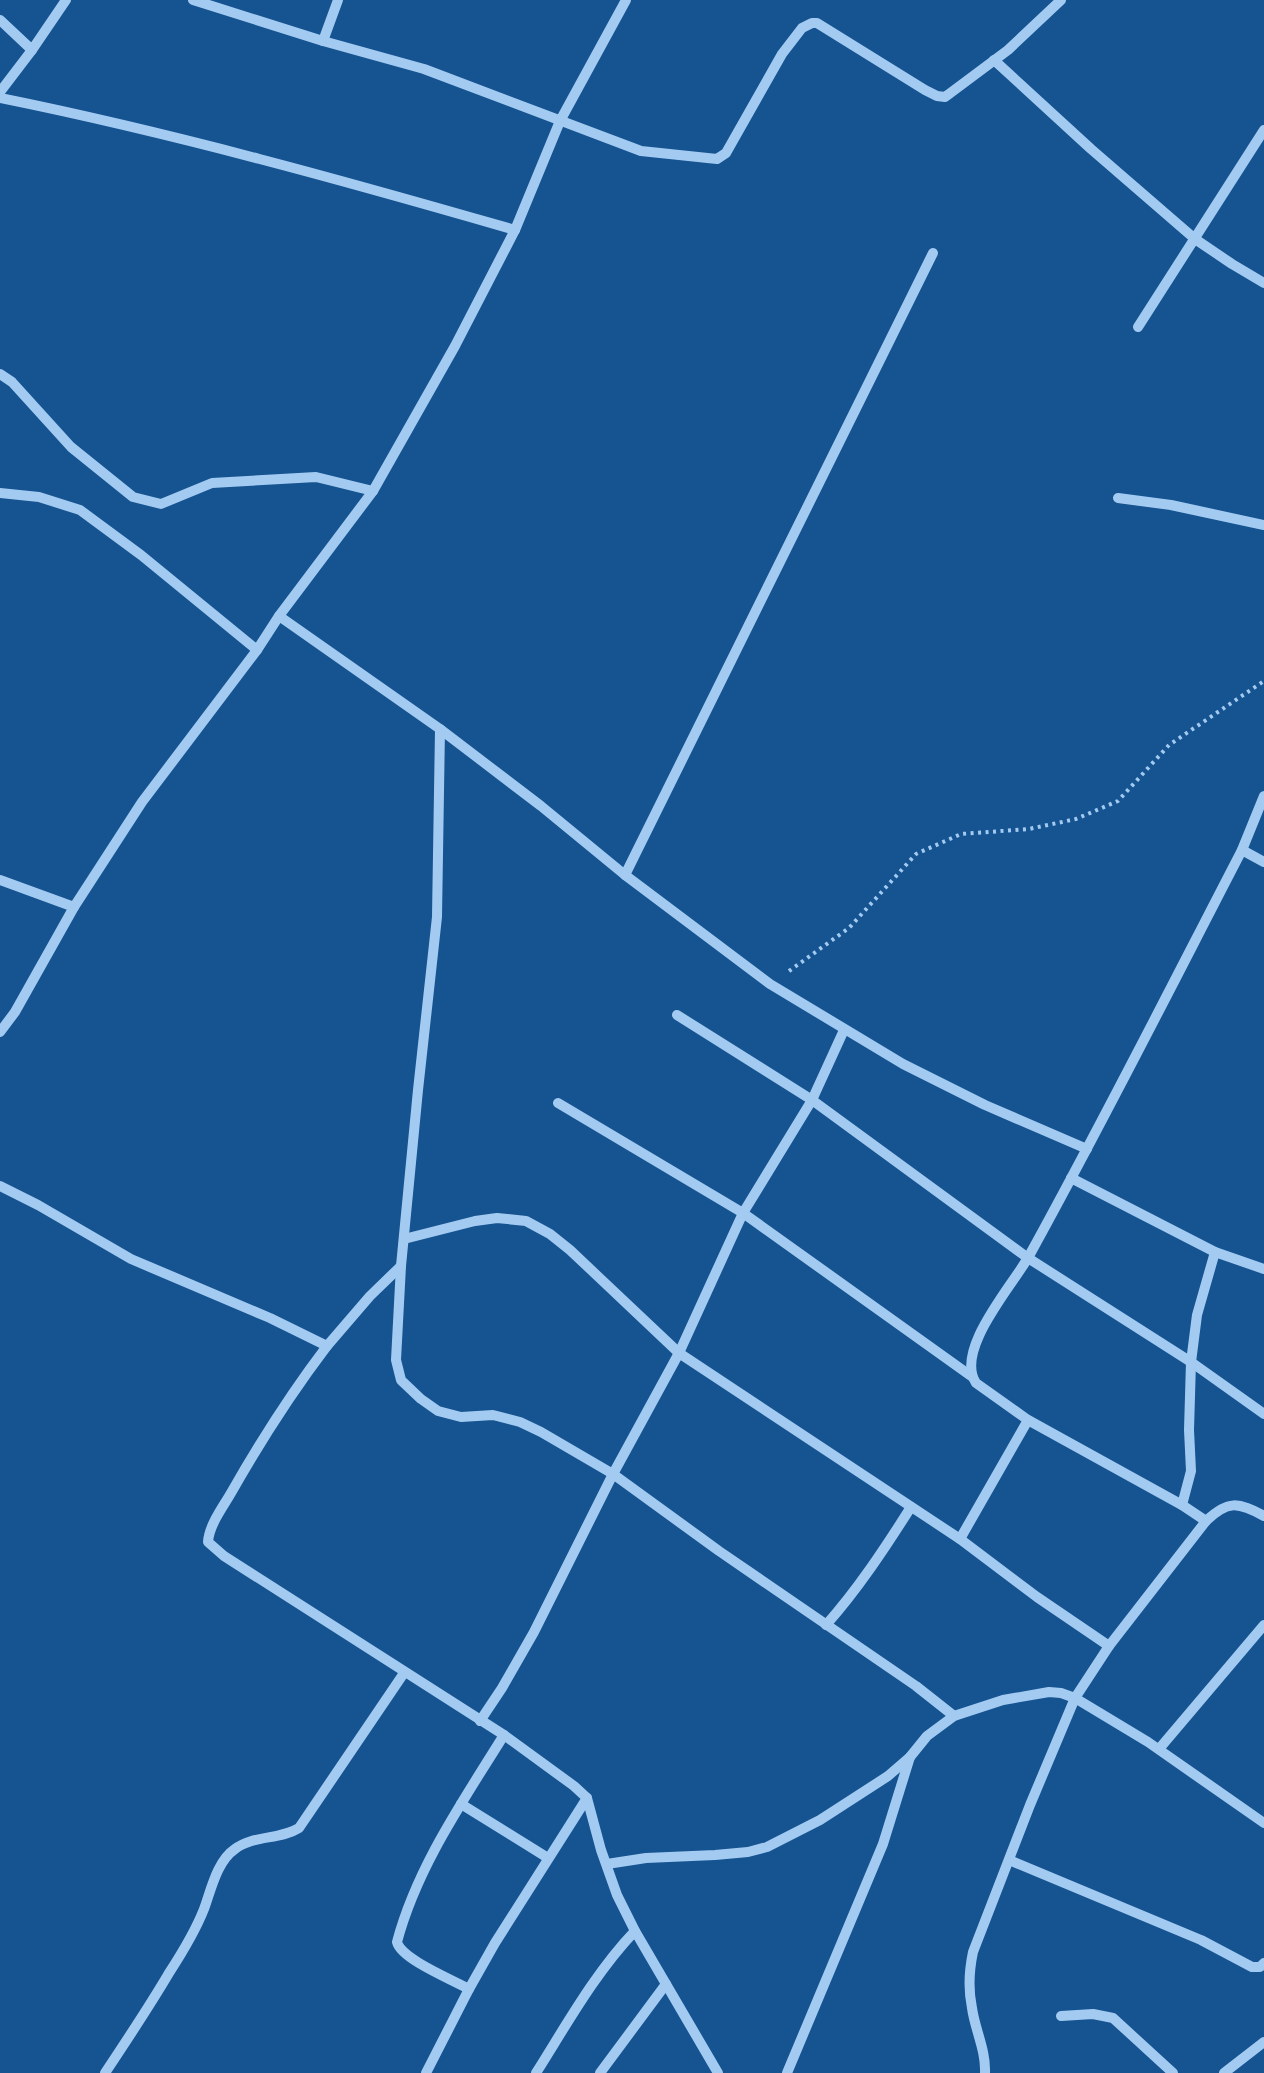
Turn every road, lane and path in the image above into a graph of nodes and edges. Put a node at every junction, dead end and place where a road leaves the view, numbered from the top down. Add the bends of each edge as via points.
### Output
1 (66, 0) edge
2 (193, 0) edge
3 (338, 0) edge
4 (626, 0) edge
5 (1061, 0) edge
6 (0, 20) edge
7 (323, 41) junction
8 (32, 50) junction
9 (994, 60) junction
10 (0, 92) edge
11 (0, 98) edge
12 (560, 121) junction
13 (1264, 130) edge
14 (514, 230) junction
15 (1195, 238) junction
16 (933, 253) dead end
17 (1264, 283) edge
18 (1138, 327) dead end
19 (0, 374) edge
20 (373, 491) junction
21 (0, 493) edge
22 (1118, 498) dead end
23 (1264, 525) edge
24 (279, 616) junction
25 (257, 650) junction
26 (1264, 681) edge
27 (440, 729) junction
28 (1264, 796) edge
29 (1242, 850) junction
30 (1264, 862) edge
31 (625, 875) junction
32 (0, 880) edge
33 (74, 907) junction
34 (770, 984) junction
35 (677, 1015) dead end
36 (844, 1030) junction
37 (0, 1032) edge
38 (812, 1100) junction
39 (558, 1103) dead end
40 (1087, 1149) junction
41 (1071, 1178) junction
42 (0, 1186) edge
43 (743, 1213) junction
44 (404, 1239) junction
45 (1215, 1252) junction
46 (1028, 1258) junction
47 (401, 1266) junction
48 (1264, 1269) edge
49 (327, 1346) junction
50 (679, 1353) junction
51 (1191, 1362) junction
52 (971, 1376) junction
53 (1264, 1414) edge
54 (1028, 1420) junction
55 (613, 1474) junction
56 (1182, 1505) junction
57 (910, 1507) junction
58 (1264, 1516) edge
59 (1206, 1521) junction
60 (960, 1539) junction
61 (826, 1625) junction
62 (1264, 1625) edge
63 (1109, 1646) junction
64 (404, 1673) junction
65 (1075, 1698) junction
66 (954, 1716) junction
67 (480, 1721) junction
68 (504, 1736) junction
69 (1159, 1749) junction
70 (910, 1757) junction
71 (587, 1798) junction
72 (461, 1804) junction
73 (1264, 1823) edge
74 (548, 1858) junction
75 (1009, 1860) junction
76 (607, 1864) junction
77 (636, 1932) junction
78 (1264, 1963) edge
79 (666, 1984) junction
80 (469, 1989) junction
81 (1061, 2016) dead end
82 (1264, 2042) edge
83 (105, 2073) edge
84 (426, 2073) edge
85 (536, 2073) edge
86 (600, 2073) edge
87 (718, 2073) edge
88 (787, 2073) edge
89 (985, 2073) edge
90 (1173, 2073) edge
91 (1224, 2073) edge

1 - 8 street
2 - 7 street
3 - 7 street
4 - 12 street
5 - 9 street
6 - 8 street
7 - 12 street via 424,69
8 - 10 street
9 - 12 street via 949,95 937,96 813,23 802,28 782,54 721,158 641,151
9 - 15 street
11 - 14 street via 71,112 319,175
12 - 14 street
13 - 15 street
14 - 20 street via 455,346
15 - 17 street
15 - 18 street
16 - 31 street
19 - 20 street via 12,382 71,447 133,497 161,504 212,483 316,477
20 - 24 street
21 - 25 street via 39,497 80,510
22 - 23 street
24 - 25 street
24 - 27 street
25 - 33 street via 142,802
26 - 34 path via 1169,746 1118,801 1076,819 1029,829 961,834 916,854 849,928
27 - 31 street
27 - 44 street via 437,917
28 - 29 street
29 - 30 street
29 - 40 street
31 - 34 street
32 - 33 street
33 - 37 street
34 - 36 street
35 - 38 street
36 - 38 street
36 - 40 street via 985,1105
38 - 43 street
38 - 46 street
39 - 43 street
40 - 41 street
41 - 45 street
41 - 46 street
42 - 49 street via 131,1259
43 - 50 street
43 - 52 street
44 - 47 street
44 - 50 street via 476,1221 526,1221 558,1239
45 - 48 street
45 - 51 street via 1197,1315
46 - 51 street
46 - 52 street via 980,1332
47 - 49 street
47 - 55 street via 396,1360 401,1380 411,1390 431,1407 447,1414 490,1414 520,1422
49 - 64 street via 242,1474 208,1542
50 - 55 street
50 - 57 street
51 - 53 street
51 - 56 street via 1191,1471
52 - 54 street
54 - 56 street
54 - 60 street
55 - 61 street
55 - 67 street via 534,1632
56 - 59 street
57 - 60 street
57 - 61 street via 885,1548
58 - 59 street via 1236,1505
59 - 63 street
60 - 63 street
61 - 66 street
62 - 69 street
63 - 65 street
64 - 67 street
64 - 83 street via 299,1828 243,1844 226,1858 187,1945
65 - 66 street via 1049,1692 1021,1696
65 - 69 street
65 - 75 street
66 - 70 street via 927,1736
67 - 68 street
68 - 71 street
68 - 72 street
69 - 73 street
70 - 76 street via 820,1820 767,1847
70 - 88 street via 884,1844
71 - 74 street
71 - 76 street
72 - 74 street
72 - 80 street via 412,1896 396,1942 415,1960
74 - 80 street
75 - 78 street via 1201,1940 1252,1967
75 - 89 street via 979,1932 968,1973
76 - 77 street
77 - 79 street
77 - 85 street via 600,1973
79 - 86 street
79 - 87 street
80 - 84 street
81 - 90 street via 1093,2014 1113,2019
82 - 91 street

